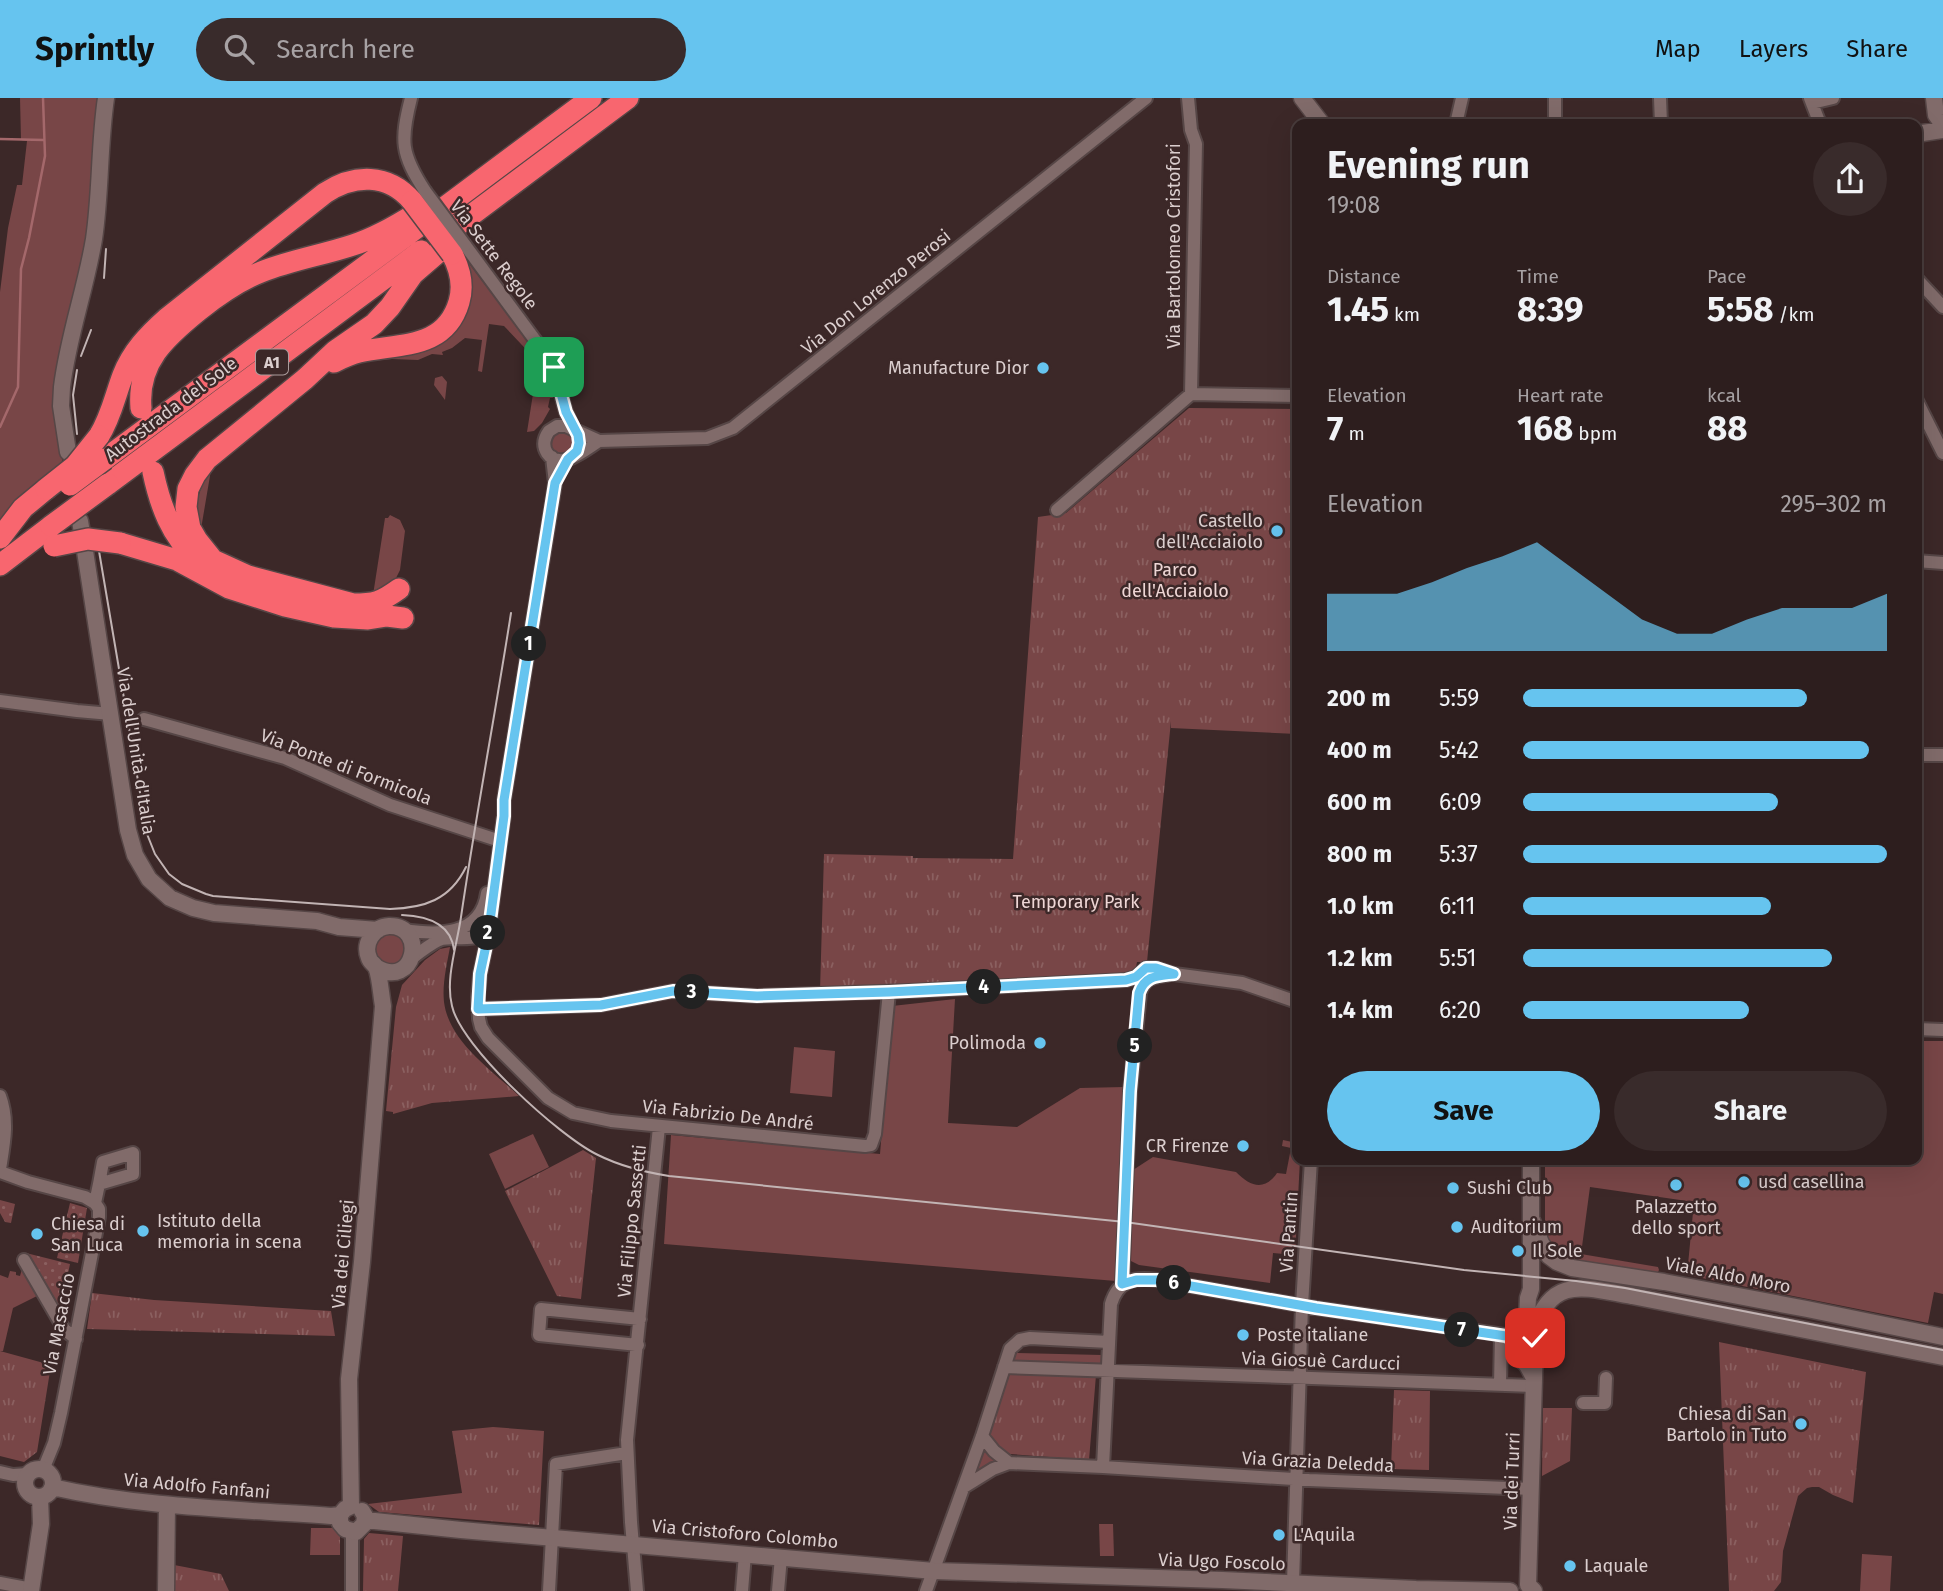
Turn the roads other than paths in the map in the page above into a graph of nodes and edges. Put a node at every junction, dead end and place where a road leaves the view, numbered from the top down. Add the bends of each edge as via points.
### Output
1 (106, 98) edge
2 (411, 98) edge
3 (591, 98) edge
4 (628, 98) edge
5 (1146, 98) edge
6 (1188, 98) edge
7 (1302, 98) edge
8 (1462, 98) edge
9 (1555, 98) edge
10 (1660, 98) edge
11 (1832, 98) edge
12 (1934, 98) edge
13 (1811, 101) edge
14 (1318, 119) edge
15 (1456, 119) edge
16 (1555, 119) edge
17 (1661, 119) edge
18 (1818, 119) edge
19 (1941, 123) edge
20 (1922, 131) edge
21 (426, 206) junction
22 (453, 241) junction
23 (1922, 284) edge
24 (1943, 307) edge
25 (305, 379) junction
26 (1191, 394) junction
27 (1292, 396) edge
28 (141, 408) dead end
29 (1922, 411) edge
30 (575, 430) junction
31 (599, 441) junction
32 (68, 452) dead end
33 (1943, 453) edge
34 (552, 457) junction
35 (571, 457) junction
36 (153, 472) dead end
37 (555, 483) junction
38 (47, 495) junction
39 (1056, 510) dead end
40 (53, 536) junction
41 (0, 538) edge
42 (85, 551) dead end
43 (1922, 561) edge
44 (1943, 563) edge
45 (0, 565) edge
46 (0, 578) edge
47 (399, 589) dead end
48 (285, 606) junction
49 (403, 618) dead end
50 (0, 701) edge
51 (111, 714) junction
52 (144, 719) dead end
53 (1922, 754) edge
54 (1943, 755) edge
55 (504, 800) junction
56 (494, 839) junction
57 (489, 925) junction
58 (339, 927) junction
59 (378, 930) junction
60 (403, 930) junction
61 (467, 938) junction
62 (411, 959) junction
63 (372, 961) junction
64 (481, 968) junction
65 (398, 971) junction
66 (1174, 974) junction
67 (889, 992) junction
68 (1292, 1001) edge
69 (383, 1006) junction
70 (478, 1009) junction
71 (1922, 1029) edge
72 (1943, 1030) edge
73 (0, 1096) edge
74 (659, 1126) junction
75 (1311, 1165) edge
76 (1531, 1165) edge
77 (0, 1171) edge
78 (99, 1184) dead end
79 (95, 1203) junction
80 (1531, 1218) junction
81 (24, 1260) dead end
82 (1122, 1284) junction
83 (1302, 1305) junction
84 (640, 1319) junction
85 (1523, 1336) junction
86 (1943, 1337) edge
87 (76, 1339) junction
88 (1109, 1342) junction
89 (638, 1345) junction
90 (1943, 1357) edge
91 (1531, 1361) junction
92 (1004, 1367) junction
93 (1107, 1371) junction
94 (1294, 1377) junction
95 (1606, 1378) dead end
96 (1534, 1382) junction
97 (1500, 1385) junction
98 (1583, 1403) dead end
99 (982, 1436) junction
100 (627, 1447) junction
101 (1009, 1463) junction
102 (1103, 1467) junction
103 (0, 1472) edge
104 (36, 1472) junction
105 (1296, 1479) junction
106 (964, 1487) junction
107 (1532, 1489) junction
108 (46, 1492) junction
109 (167, 1505) junction
110 (346, 1511) junction
111 (365, 1520) junction
112 (352, 1532) junction
113 (553, 1538) junction
114 (632, 1544) junction
115 (745, 1554) junction
116 (781, 1557) junction
117 (933, 1571) junction
118 (0, 1583) edge
119 (1298, 1586) edge
120 (1527, 1589) edge
121 (31, 1590) edge
122 (166, 1591) edge
123 (352, 1591) edge
124 (549, 1591) edge
125 (637, 1591) edge
126 (742, 1591) edge
127 (778, 1591) edge
128 (926, 1591) edge
129 (1510, 1591) edge

1 - 32 street via 95,234 62,387
2 - 21 street via 404,146
3 - 21 highway, Autostrada del Sole / A1 via 519,152
4 - 22 highway, Autostrada del Sole / A1 via 533,169
5 - 31 street, Via Don Lorenzo Perosi via 733,428 707,439
6 - 26 street, Via Bartolomeo Cristofori via 1196,144
7 - 14 street
8 - 15 street
9 - 16 street
10 - 17 street
11 - 13 street
12 - 19 street
13 - 18 street
19 - 20 street
21 - 22 highway, bridge
21 - 28 highway via 379,235 260,272 221,294 158,347 144,377
21 - 38 highway, Autostrada del Sole / A1, bridge via 105,459
21 - 38 highway, bridge via 394,186 370,179 345,183 325,193 144,340 126,370 99,436
22 - 25 highway via 414,274 382,317
22 - 25 highway via 461,291 452,318 439,332 414,344 356,353
22 - 30 street, Via Sette Regole via 552,363
22 - 40 highway, Autostrada del Sole / A1, bridge via 108,484
23 - 24 street
25 - 47 highway via 201,466 187,497 193,535 213,561 226,568 334,600 368,604 383,601
26 - 27 street
26 - 39 street
29 - 33 street
30 - 31 street, Via Don Lorenzo Perosi
30 - 34 street via 561,425 549,431 544,444
30 - 35 street, Via Sette Regole via 579,445
31 - 35 street, Via Don Lorenzo Perosi
34 - 35 street
34 - 37 street
35 - 37 street
36 - 48 highway via 166,516 188,550 230,583
37 - 55 street
38 - 41 highway via 23,508
40 - 45 highway, Autostrada del Sole / A1
40 - 46 highway
40 - 48 highway, bridge via 120,542 177,560 229,589
42 - 51 street, Via dell'Unità d'Italia
43 - 44 street
48 - 49 highway via 334,617
50 - 51 street
51 - 58 street, Via dell'Unità d'Italia via 133,848 144,872 161,891 204,912 317,921
52 - 56 street, Via Ponte di Formicola via 285,758 390,806
53 - 54 street
55 - 56 street
55 - 57 street
56 - 60 street via 486,900 478,916 460,929 433,934
57 - 61 street, Via dei Ciliegi via 482,935
57 - 64 street
58 - 59 street, Via dell'Unità d'Italia
58 - 63 street
59 - 60 street via 390,926
59 - 63 street via 370,939
60 - 62 street via 412,943
61 - 62 street, Via dei Ciliegi via 442,939
61 - 64 street via 477,948
62 - 65 street, Via dei Ciliegi
63 - 65 street via 388,972
63 - 69 street, Via dei Ciliegi
64 - 70 street
65 - 69 street, Via dei Ciliegi
66 - 67 street via 1151,968 1126,980
66 - 68 street via 1242,983
66 - 82 street via 1153,977 1139,993
67 - 70 street via 757,996 673,991 601,1005
67 - 74 street, Via Fabrizio De André via 871,1145
69 - 110 street, Via dei Ciliegi via 349,1379
70 - 74 street, Via Fabrizio De André via 488,1038 558,1106 584,1117
71 - 72 street
73 - 77 street via 6,1124
74 - 84 street, Via Filippo Sassetti
75 - 83 street, Via Pantin
76 - 80 street
77 - 79 street
78 - 79 street, Via Masaccio
79 - 87 street, Via Masaccio via 99,1217
80 - 85 street via 1534,1302
80 - 86 street, Viale Aldo Moro via 1547,1252 1572,1268
81 - 87 street via 64,1329
82 - 83 street via 1152,1279
82 - 88 street via 1111,1304
83 - 85 street
83 - 94 street, Via Pantin
84 - 89 street, Via Filippo Sassetti
84 - 89 street, Via Filippo Sassetti via 541,1309 539,1335
85 - 90 street via 1551,1298 1581,1289
85 - 91 street via 1515,1354
85 - 91 street, Via dei Turri via 1541,1348
85 - 97 street
87 - 104 street, Via Masaccio via 54,1443
88 - 92 street via 1026,1338 1010,1349
88 - 93 street
89 - 100 street, Via Filippo Sassetti
91 - 96 street, Via dei Turri
92 - 93 street, Via Giosuè Carducci
92 - 99 street
93 - 94 street, Via Giosuè Carducci
93 - 102 street
94 - 97 street, Via Giosuè Carducci
94 - 105 street, Via Pantin
95 - 98 street via 1605,1403
96 - 97 street, Via Giosuè Carducci
96 - 107 street, Via dei Turri
99 - 101 street
99 - 106 street
100 - 113 street via 556,1464
100 - 114 street
101 - 102 street, Via Grazia Deledda
101 - 106 street
102 - 105 street, Via Grazia Deledda
103 - 104 street
104 - 108 street via 51,1476
104 - 108 street via 25,1480 26,1488 30,1494
105 - 107 street, Via Grazia Deledda
105 - 119 street, Via Pantin
106 - 117 street
107 - 120 street, Via dei Turri
108 - 109 street, Via Adolfo Fanfani
108 - 121 street
109 - 110 street, Via Adolfo Fanfani
109 - 122 street
110 - 111 street via 360,1509
110 - 112 street via 342,1527
111 - 112 street
111 - 113 street
112 - 123 street
113 - 114 street, Via Cristoforo Colombo
113 - 124 street
114 - 115 street, Via Cristoforo Colombo
114 - 125 street
115 - 116 street, Via Cristoforo Colombo
115 - 126 street
116 - 117 street, Via Cristoforo Colombo
116 - 127 street
117 - 119 street, Via Ugo Foscolo
117 - 128 street
118 - 121 street
119 - 129 street, Via Ugo Foscolo

